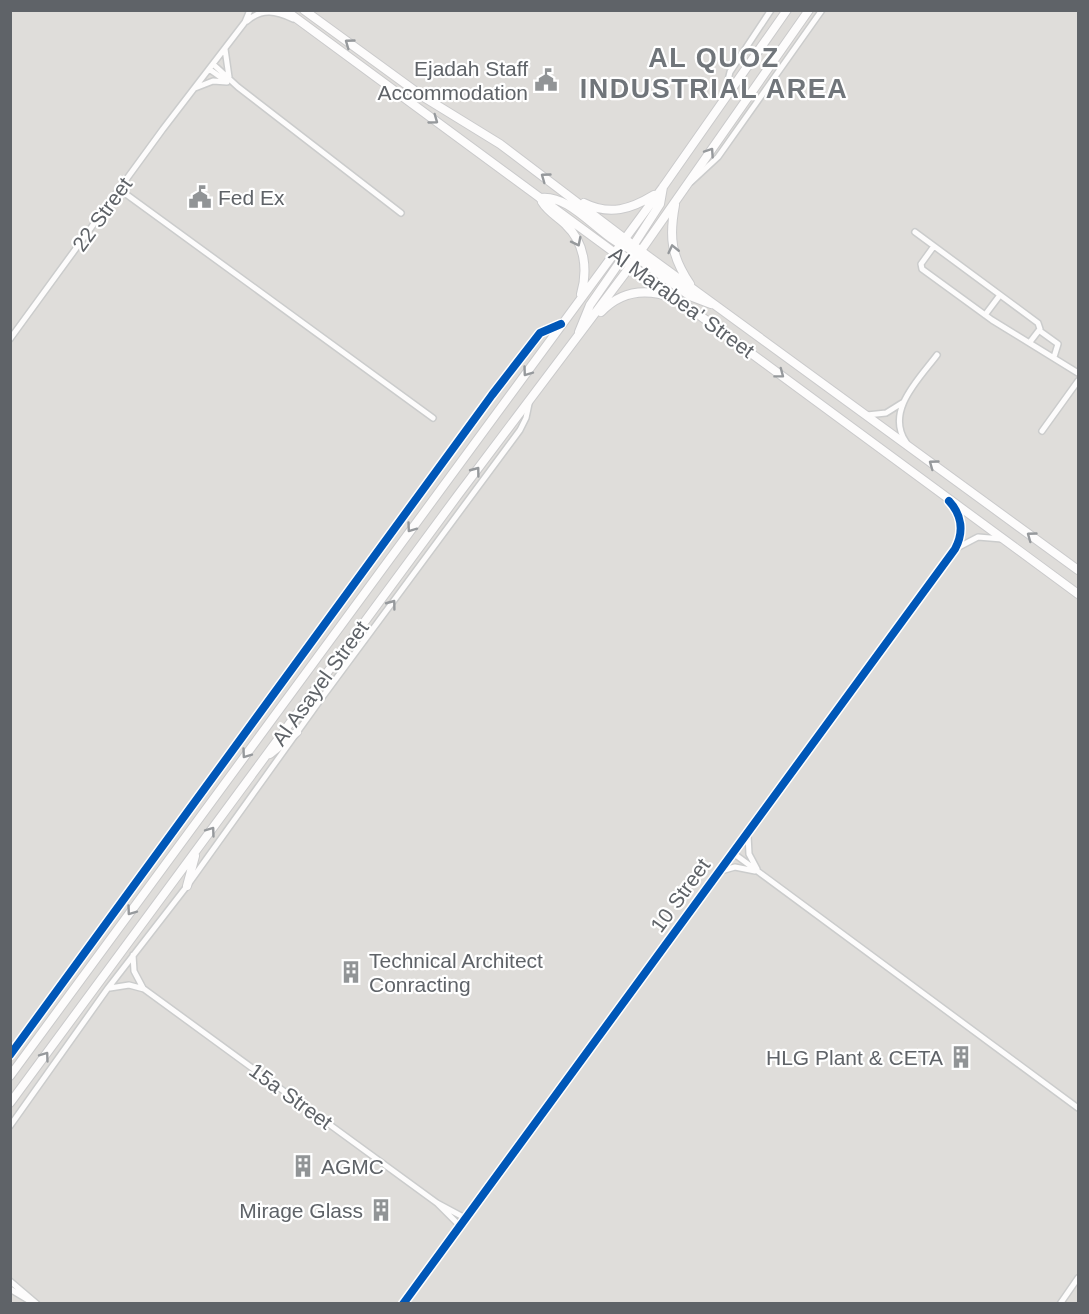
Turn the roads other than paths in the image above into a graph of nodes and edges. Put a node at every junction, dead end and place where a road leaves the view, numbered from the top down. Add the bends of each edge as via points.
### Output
1 (250, 10) edge
2 (285, 10) edge
3 (304, 10) edge
4 (771, 10) edge
5 (787, 10) edge
6 (809, 10) edge
7 (822, 10) edge
8 (245, 22) junction
9 (306, 26) junction
10 (225, 49) junction
11 (211, 66) junction
12 (228, 80) junction
13 (194, 89) junction
14 (723, 100) junction
15 (689, 183) junction
16 (119, 189) junction
17 (661, 190) junction
18 (572, 197) junction
19 (540, 198) junction
20 (675, 203) junction
21 (401, 213) dead end
22 (915, 232) dead end
23 (934, 246) junction
24 (629, 250) junction
25 (615, 252) junction
26 (631, 265) junction
27 (694, 290) junction
28 (1000, 295) junction
29 (577, 301) junction
30 (684, 303) junction
31 (713, 304) junction
32 (986, 315) junction
33 (561, 324) junction
34 (1040, 331) junction
35 (578, 337) junction
36 (10, 339) edge
37 (1030, 342) junction
38 (937, 354) dead end
39 (1054, 357) junction
40 (1078, 373) edge
41 (1078, 381) edge
42 (530, 399) junction
43 (903, 402) junction
44 (866, 414) junction
45 (433, 418) dead end
46 (1042, 431) dead end
47 (909, 446) junction
48 (950, 501) junction
49 (1004, 540) junction
50 (952, 554) junction
51 (1078, 570) edge
52 (1078, 594) edge
53 (297, 732) junction
54 (266, 756) junction
55 (748, 832) junction
56 (197, 850) junction
57 (733, 853) junction
58 (719, 872) junction
59 (759, 872) junction
60 (187, 886) junction
61 (134, 955) junction
62 (108, 988) junction
63 (144, 989) junction
64 (10, 1055) edge
65 (10, 1076) edge
66 (10, 1103) edge
67 (1078, 1108) edge
68 (10, 1126) edge
69 (437, 1203) junction
70 (465, 1218) junction
71 (460, 1226) junction
72 (1078, 1278) edge
73 (10, 1281) edge
74 (10, 1290) edge
75 (36, 1304) edge
76 (403, 1304) edge
77 (1060, 1304) edge

1 - 8 street, 22 Street
2 - 9 main road, Al Marabea' Street
18 -> 3 main road, Al Marabea' Street via 500,144 422,96
4 - 14 street via 730,72
5 - 14 main road
15 -> 6 main road
7 - 15 street via 718,156
8 - 9 street via 271,11
8 - 10 street, 22 Street
9 -> 19 main road, Al Marabea' Street
10 - 11 street, 22 Street
10 - 12 street
11 - 12 street
11 - 13 street, 22 Street
12 - 13 street
12 - 21 street
13 - 16 street, 22 Street
14 - 17 main road
15 - 20 main road
16 - 36 street, 22 Street
16 - 45 street
17 - 18 main road via 634,207 615,211 596,208
17 - 24 main road
18 - 24 main road, Al Marabea' Street
19 - 24 main road via 560,200
19 - 25 main road, Al Marabea' Street
19 -> 29 main road via 548,211 571,230 580,247 585,276
20 - 24 main road
27 -> 20 main road via 671,247
22 - 23 street
23 - 28 street
23 - 32 street via 921,268
24 - 25 main road, Al Marabea' Street
24 - 26 main road, Al Asayel Street
24 - 27 main road, Al Marabea' Street
24 - 31 main road via 694,299
24 - 35 main road via 590,304
25 - 29 main road, Al Asayel Street
26 - 30 main road, Al Marabea' Street
26 - 35 main road, Al Asayel Street
27 - 31 main road, Al Marabea' Street
28 - 32 street
28 - 34 street via 1038,323
29 - 33 main road, Al Asayel Street
30 - 35 main road via 656,293 629,294 609,304
30 -> 48 main road, Al Marabea' Street
31 - 44 main road, Al Marabea' Street
32 - 37 street
33 - 64 street via 540,333 492,395
33 -> 65 main road, Al Asayel Street
34 - 37 street
34 - 39 street via 1058,344
35 - 42 main road, Al Asayel Street
37 - 39 street
38 - 43 street
39 - 40 street
41 - 46 street
53 -> 42 street via 520,430
54 -> 42 main road, Al Asayel Street
43 - 44 street via 886,413
43 - 47 street via 898,423
44 - 47 main road, Al Marabea' Street
51 -> 47 main road, Al Marabea' Street
48 - 49 main road, Al Marabea' Street
48 - 50 street, 10 Street via 961,528
49 - 50 street, 10 Street via 978,537
49 - 52 main road, Al Marabea' Street
50 - 55 street, 10 Street
53 - 54 main road
53 - 60 street
56 -> 54 main road, Al Asayel Street
55 - 57 street, 10 Street
55 - 59 street via 749,854
56 - 60 main road
66 -> 56 main road, Al Asayel Street
57 - 58 street, 10 Street
57 - 59 street
58 - 59 street via 735,867
58 - 70 street, 10 Street
59 - 67 street
60 - 61 street
61 - 62 street
61 - 63 street via 136,975
62 - 63 street via 124,985
62 - 68 street
63 - 69 street, 15a Street
69 - 70 street, 15a Street
69 - 71 street, 15a Street
70 - 71 street, 10 Street
71 - 76 street, 10 Street
72 - 77 street
73 - 75 street
74 - 75 street

